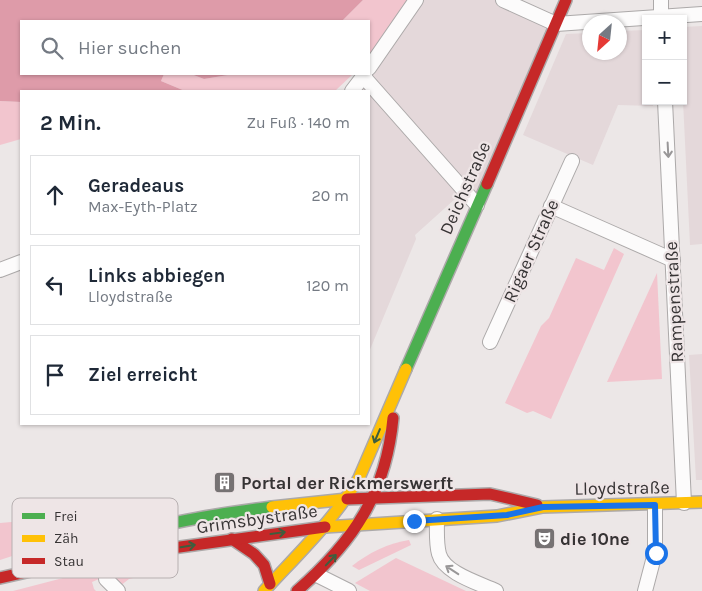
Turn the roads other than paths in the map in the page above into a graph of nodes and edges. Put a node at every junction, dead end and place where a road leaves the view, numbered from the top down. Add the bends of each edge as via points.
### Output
1 (416, 0) edge
2 (503, 0) edge
3 (566, 0) edge
4 (661, 0) edge
5 (702, 14) edge
6 (661, 15) edge
7 (687, 15) edge
8 (642, 19) edge
9 (556, 24) junction
10 (370, 67) edge
11 (364, 75) edge
12 (368, 75) edge
13 (353, 90) edge
14 (665, 105) edge
15 (572, 161) dead end
16 (477, 205) junction
17 (551, 206) junction
18 (672, 260) junction
19 (20, 262) edge
20 (0, 270) edge
21 (490, 342) dead end
22 (396, 391) junction
23 (374, 497) junction
24 (347, 499) junction
25 (702, 502) edge
26 (684, 504) junction
27 (655, 505) junction
28 (543, 507) junction
29 (437, 519) junction
30 (178, 522) edge
31 (359, 525) junction
32 (325, 527) junction
33 (232, 539) junction
34 (178, 548) edge
35 (317, 575) junction
36 (106, 578) dead end
37 (267, 588) edge
38 (118, 591) edge
39 (297, 591) edge
40 (349, 591) edge
41 (496, 591) edge
42 (645, 591) edge

1 - 10 street
2 - 9 street
3 - 9 main road, Deichstraße
4 - 6 street
5 - 7 street
8 - 9 street
9 - 16 main road, Deichstraße
11 - 13 street
12 - 16 street
14 -> 18 street, Rampenstraße
15 - 17 street, Rigaer Straße
16 - 22 main road, Deichstraße
17 - 18 street
17 - 21 street, Rigaer Straße
18 - 26 street, Rampenstraße
19 - 20 street
22 - 23 main road, Deichstraße via 392,429
22 -> 24 main road, Deichstraße
23 - 24 main road, Grimsbystraße
23 - 28 main road, Lloydstraße via 490,494
23 - 31 main road, Deichstraße
24 - 30 main road, Grimsbystraße via 279,505
24 - 32 main road, Deichstraße
25 - 26 main road, Lloydstraße
26 - 27 main road, Lloydstraße
27 - 28 main road, Lloydstraße
27 - 42 street via 656,553
28 - 29 main road, Lloydstraße via 507,515
29 - 31 main road, Lloydstraße
41 -> 29 street via 443,563 438,548
31 - 32 main road, Grimsbystraße
35 -> 31 main road, Deichstraße
33 -> 32 main road, Grimsbystraße
32 - 37 main road, Deichstraße
34 -> 33 main road, Grimsbystraße
33 - 37 main road via 264,565
35 - 39 main road, Deichstraße
35 - 40 street
36 - 38 street

